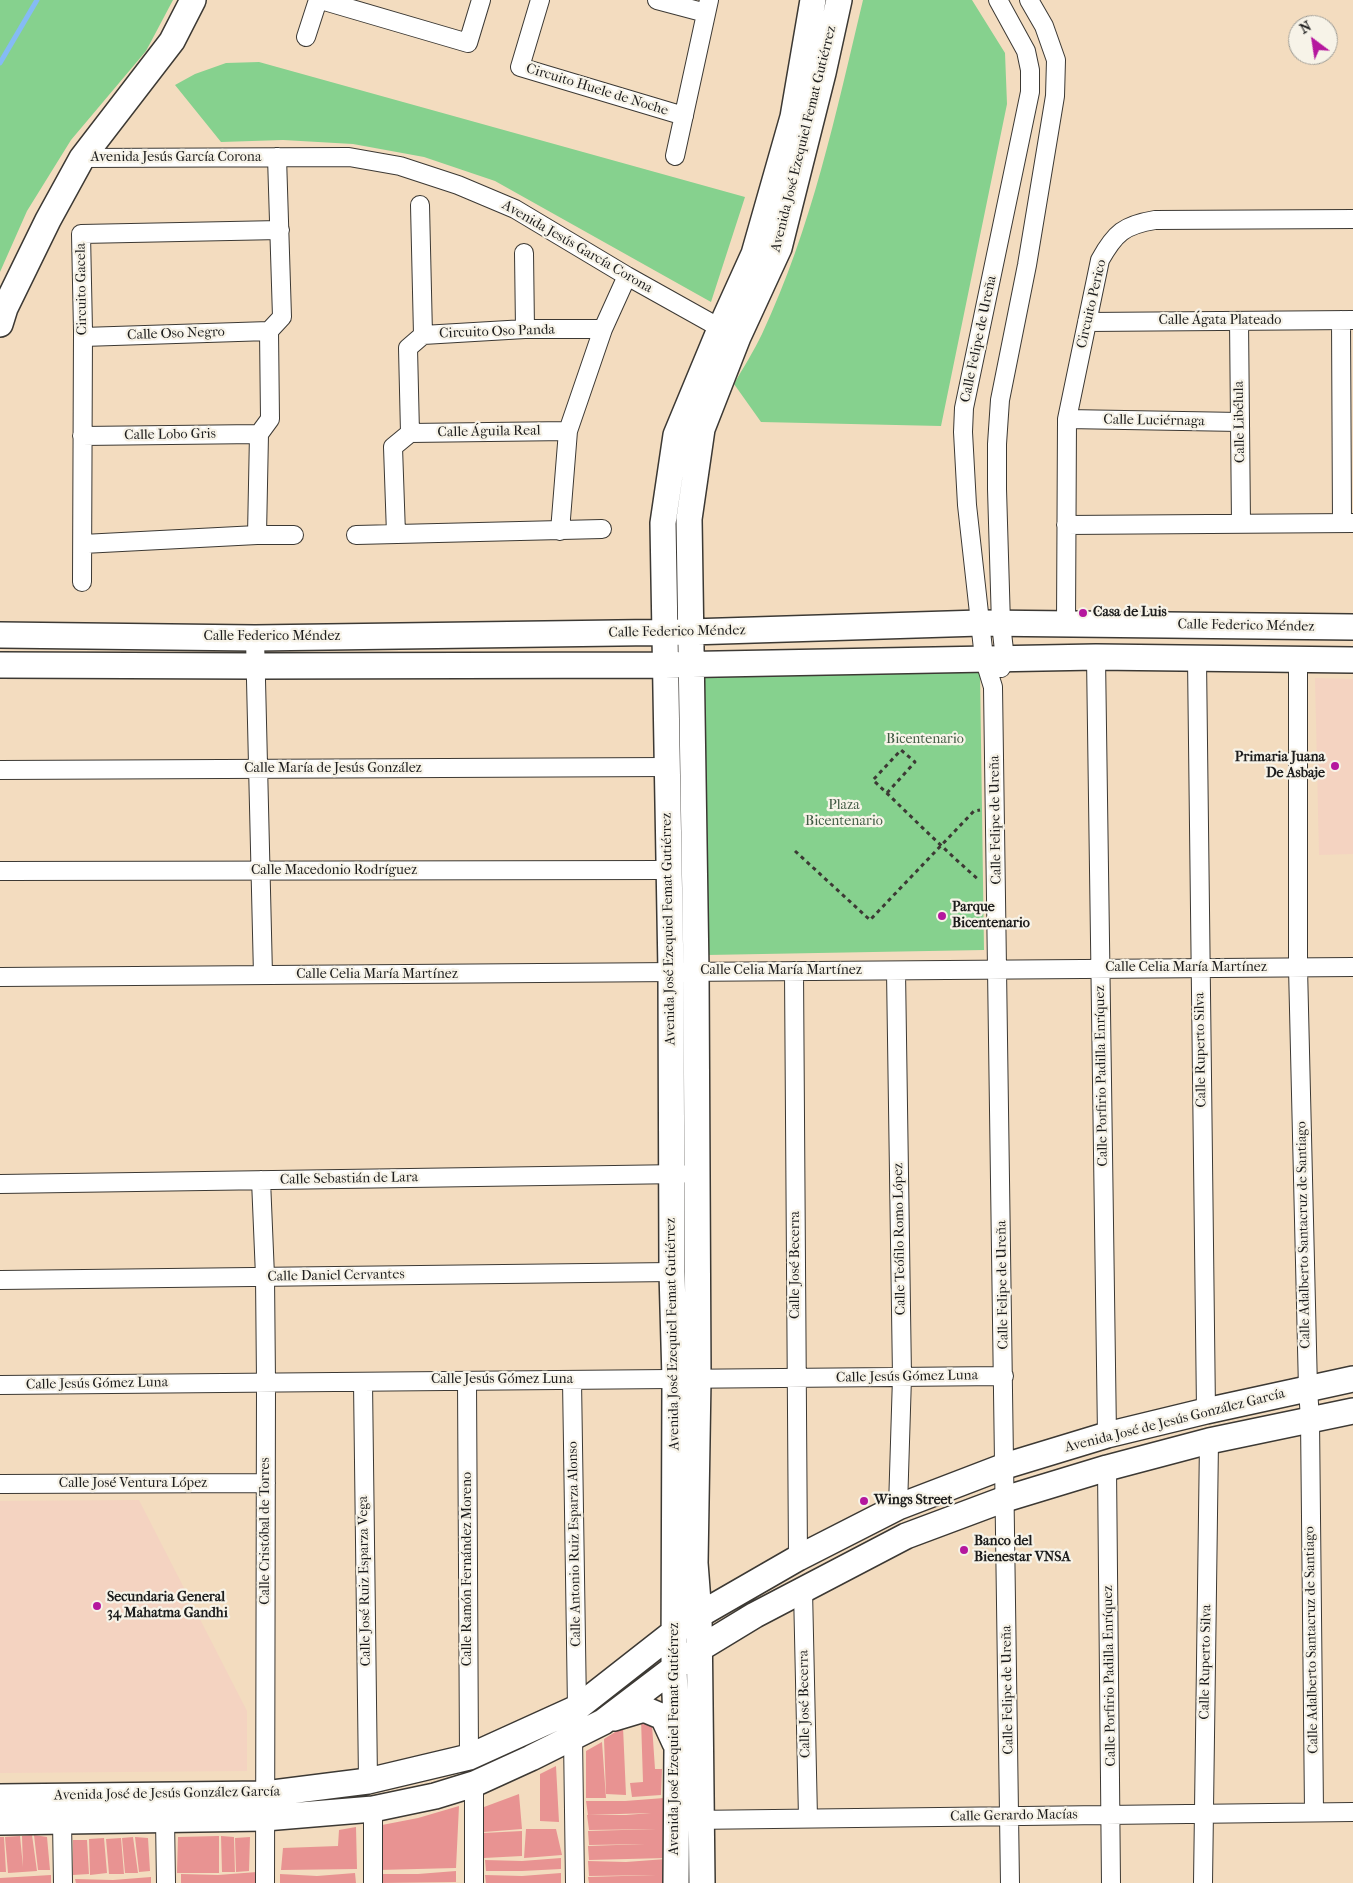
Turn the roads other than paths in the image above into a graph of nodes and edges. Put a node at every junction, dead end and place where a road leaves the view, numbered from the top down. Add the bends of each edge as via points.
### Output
1 (193, 0) edge
2 (320, 0) edge
3 (480, 0) edge
4 (540, 0) edge
5 (657, 0) edge
6 (814, 0) edge
7 (839, 0) edge
8 (998, 0) edge
9 (1029, 0) edge
10 (708, 7) edge
11 (306, 37) dead end
12 (684, 116) junction
13 (675, 156) dead end
14 (277, 157) junction
15 (82, 158) junction
16 (420, 205) dead end
17 (1353, 219) edge
18 (280, 230) junction
19 (524, 253) dead end
20 (627, 276) junction
21 (1347, 320) edge
22 (1238, 321) junction
23 (1087, 322) junction
24 (0, 324) edge
25 (525, 329) junction
26 (603, 329) junction
27 (269, 331) junction
28 (729, 333) junction
29 (423, 335) junction
30 (83, 337) junction
31 (1067, 419) junction
32 (1240, 422) junction
33 (568, 432) junction
34 (259, 434) junction
35 (410, 434) junction
36 (82, 436) junction
37 (1348, 523) edge
38 (1242, 524) junction
39 (1066, 525) junction
40 (602, 529) dead end
41 (560, 531) junction
42 (396, 534) junction
43 (257, 535) junction
44 (294, 535) dead end
45 (356, 535) dead end
46 (83, 544) junction
47 (82, 582) dead end
48 (991, 624) junction
49 (1066, 624) junction
50 (1353, 626) edge
51 (664, 632) junction
52 (690, 632) junction
53 (0, 635) edge
54 (255, 638) junction
55 (1096, 657) junction
56 (994, 659) junction
57 (1197, 659) junction
58 (1298, 659) junction
59 (1353, 660) edge
60 (691, 664) junction
61 (0, 665) edge
62 (665, 665) junction
63 (255, 666) junction
64 (667, 767) junction
65 (258, 769) junction
66 (0, 770) edge
67 (668, 870) junction
68 (0, 871) edge
69 (260, 871) junction
70 (1298, 967) junction
71 (1353, 967) edge
72 (1200, 968) junction
73 (1100, 969) junction
74 (896, 970) junction
75 (998, 970) junction
76 (794, 971) junction
77 (671, 972) junction
78 (696, 972) junction
79 (262, 975) junction
80 (0, 977) edge
81 (697, 1173) junction
82 (672, 1174) junction
83 (261, 1180) junction
84 (0, 1184) edge
85 (672, 1272) junction
86 (265, 1276) junction
87 (0, 1280) edge
88 (1004, 1376) junction
89 (902, 1377) junction
90 (796, 1378) junction
91 (686, 1379) junction
92 (1353, 1379) edge
93 (572, 1380) junction
94 (467, 1381) junction
95 (266, 1382) junction
96 (362, 1382) junction
97 (0, 1385) edge
98 (1308, 1388) junction
99 (1206, 1411) junction
100 (1353, 1411) edge
101 (1310, 1418) junction
102 (1107, 1435) junction
103 (1209, 1442) junction
104 (1005, 1466) junction
105 (1107, 1468) junction
106 (266, 1483) junction
107 (0, 1484) edge
108 (1005, 1499) junction
109 (898, 1507) junction
110 (798, 1558) junction
111 (694, 1563) junction
112 (803, 1590) junction
113 (734, 1594) junction
114 (699, 1615) junction
115 (674, 1632) junction
116 (699, 1649) junction
117 (674, 1667) junction
118 (577, 1708) junction
119 (602, 1722) junction
120 (573, 1737) junction
121 (678, 1749) junction
122 (469, 1757) junction
123 (368, 1781) junction
124 (474, 1784) junction
125 (265, 1794) junction
126 (0, 1797) edge
127 (373, 1809) junction
128 (1314, 1812) junction
129 (1353, 1812) edge
130 (1204, 1813) junction
131 (1111, 1814) junction
132 (1010, 1816) junction
133 (265, 1818) junction
134 (808, 1818) junction
135 (702, 1819) junction
136 (165, 1820) junction
137 (676, 1820) junction
138 (62, 1821) junction
139 (0, 1822) edge
140 (63, 1883) edge
141 (166, 1883) edge
142 (265, 1883) edge
143 (373, 1883) edge
144 (474, 1883) edge
145 (575, 1883) edge
146 (676, 1883) edge
147 (702, 1883) edge
148 (1010, 1883) edge
149 (1111, 1883) edge
150 (1203, 1883) edge

1 - 15 street via 172,41
2 - 3 street via 468,43
2 - 11 street
4 - 12 street, Circuito Huele de Noche via 520,67
5 - 10 street
6 - 28 street, Avenida José Ezequiel Femat Gutiérrez via 791,126
7 - 28 street, Avenida José Ezequiel Femat Gutiérrez via 779,248
8 - 48 street, Calle Felipe de Ureña via 1026,51 1030,92 964,408 967,505
9 - 48 street, Calle Felipe de Ureña via 1044,26 1056,60 1055,96 1027,265 1000,400
10 - 12 street, Circuito Huele de Noche
12 - 13 street, Circuito Huele de Noche
14 - 15 street, Avenida Jesús García Corona
14 - 18 street
14 - 20 street, Avenida Jesús García Corona via 349,157 400,166 458,185 515,209
15 - 24 street via 48,220
16 - 29 street
17 - 23 street, Circuito Perico via 1155,220 1135,224 1108,245 1100,260
18 - 27 street via 282,317
18 - 30 street, Circuito Gacela via 81,234
19 - 25 street
20 - 26 street
20 - 28 street, Avenida Jesús García Corona
21 - 22 street, Calle Ágata Plateado
21 - 37 street
22 - 23 street, Calle Ágata Plateado
22 - 32 street, Calle Libélula
23 - 31 street, Circuito Perico
25 - 26 street, Circuito Oso Panda
25 - 29 street, Circuito Oso Panda
26 - 33 street
27 - 30 street, Calle Oso Negro
27 - 34 street via 270,419
28 - 51 street, Avenida José Ezequiel Femat Gutiérrez via 676,435 663,523
28 - 52 street, Avenida José Ezequiel Femat Gutiérrez via 702,429 689,519
29 - 35 street, Circuito Oso Panda via 408,348
30 - 36 street, Circuito Gacela
31 - 32 street, Calle Luciérnaga
31 - 39 street, Circuito Perico
32 - 38 street, Calle Libélula
33 - 35 street, Calle Águila Real
33 - 41 street
34 - 36 street, Calle Lobo Gris
34 - 43 street
35 - 42 street via 393,447
36 - 46 street, Circuito Gacela
37 - 38 street
38 - 39 street
39 - 49 street, Circuito Perico
40 - 41 street
41 - 42 street
42 - 45 street
43 - 44 street
43 - 46 street
46 - 47 street, Circuito Gacela
48 - 49 street, Calle Federico Méndez
48 - 52 street, Calle Federico Méndez
48 - 56 street, Calle Felipe de Ureña
49 - 50 street, Calle Federico Méndez
51 - 52 street, Calle Federico Méndez
51 - 54 street, Calle Federico Méndez
51 - 62 street, Avenida José Ezequiel Femat Gutiérrez
52 - 60 street, Avenida José Ezequiel Femat Gutiérrez
53 - 54 street, Calle Federico Méndez
54 - 63 street
55 - 56 street, Calle Federico Méndez
55 - 57 street, Calle Federico Méndez
55 - 73 street, Calle Porfirio Padilla Enríquez
56 - 60 street, Calle Federico Méndez
56 - 75 street, Calle Felipe de Ureña
57 - 58 street, Calle Federico Méndez
57 - 72 street, Calle Ruperto Silva
58 - 59 street, Calle Federico Méndez
58 - 70 street, Calle Adalberto Santacruz de Santiago
60 - 62 street, Calle Federico Méndez
60 - 78 street, Avenida José Ezequiel Femat Gutiérrez
61 - 63 street, Calle Federico Méndez
62 - 63 street, Calle Federico Méndez
62 - 64 street, Avenida José Ezequiel Femat Gutiérrez
63 - 65 street
64 - 65 street, Calle María de Jesús González
64 - 67 street, Avenida José Ezequiel Femat Gutiérrez
65 - 66 street, Calle María de Jesús González
65 - 69 street
67 - 69 street, Calle Macedonio Rodríguez
67 - 77 street, Avenida José Ezequiel Femat Gutiérrez
68 - 69 street, Calle Macedonio Rodríguez
69 - 79 street
70 - 71 street, Calle Celia María Martínez
70 - 72 street, Calle Celia María Martínez
70 - 98 street, Calle Adalberto Santacruz de Santiago
72 - 73 street, Calle Celia María Martínez
72 - 99 street, Calle Ruperto Silva
73 - 75 street, Calle Celia María Martínez
73 - 102 street, Calle Porfirio Padilla Enríquez
74 - 75 street, Calle Celia María Martínez
74 - 76 street, Calle Celia María Martínez
74 - 89 street, Calle Teófilo Romo López
75 - 88 street, Calle Felipe de Ureña
76 - 78 street, Calle Celia María Martínez
76 - 90 street, Calle José Becerra
77 - 78 street, Calle Celia María Martínez
77 - 79 street, Calle Celia María Martínez
77 - 82 street, Avenida José Ezequiel Femat Gutiérrez
78 - 81 street, Avenida José Ezequiel Femat Gutiérrez
79 - 80 street, Calle Celia María Martínez
81 - 82 street, Calle Sebastián de Lara
81 - 91 street, Avenida José Ezequiel Femat Gutiérrez
82 - 83 street, Calle Sebastián de Lara
82 - 85 street, Avenida José Ezequiel Femat Gutiérrez
83 - 84 street, Calle Sebastián de Lara
83 - 86 street, Calle Cristóbal de Torres
85 - 86 street, Calle Daniel Cervantes
85 - 91 street, Avenida José Ezequiel Femat Gutiérrez
86 - 87 street, Calle Daniel Cervantes
86 - 95 street, Calle Cristóbal de Torres
88 - 89 street, Calle Jesús Gómez Luna
88 - 104 street, Calle Felipe de Ureña
89 - 90 street, Calle Jesús Gómez Luna
89 - 109 street, Calle Teófilo Romo López
90 - 91 street, Calle Jesús Gómez Luna
90 - 110 street, Calle José Becerra
91 - 93 street, Calle Jesús Gómez Luna
91 - 111 street, Avenida José Ezequiel Femat Gutiérrez
91 - 115 street, Avenida José Ezequiel Femat Gutiérrez
92 - 98 street, Avenida José de Jesús González García
93 - 94 street, Calle Jesús Gómez Luna
93 - 118 street, Calle Antonio Ruiz Esparza Alonso
94 - 96 street, Calle Jesús Gómez Luna
94 - 122 street, Calle Ramón Fernández Moreno
95 - 96 street, Calle Jesús Gómez Luna
95 - 97 street, Calle Jesús Gómez Luna
95 - 106 street, Calle Cristóbal de Torres
96 - 123 street, Calle José Ruiz Esparza Vega
98 - 99 street, Avenida José de Jesús González García
98 - 101 street, Calle Adalberto Santacruz de Santiago
99 - 102 street, Avenida José de Jesús González García
100 - 101 street, Avenida José de Jesús González García
101 - 103 street, Avenida José de Jesús González García
101 - 128 street, Calle Adalberto Santacruz de Santiago
102 - 104 street, Avenida José de Jesús González García
103 - 105 street, Avenida José de Jesús González García
103 - 130 street, Calle Ruperto Silva
104 - 108 street, Calle Felipe de Ureña
104 - 109 street, Avenida José de Jesús González García
105 - 108 street, Avenida José de Jesús González García
105 - 131 street, Calle Porfirio Padilla Enríquez
106 - 107 street, Calle José Ventura López
106 - 125 street, Calle Cristóbal de Torres
108 - 112 street, Avenida José de Jesús González García via 906,1536
108 - 132 street, Calle Felipe de Ureña
109 - 110 street, Avenida José de Jesús González García
110 - 113 street, Avenida José de Jesús González García
111 - 113 street via 716,1586
111 - 114 street, Avenida José Ezequiel Femat Gutiérrez
112 - 116 street, Avenida José de Jesús González García
112 - 134 street, Calle José Becerra
113 - 114 street, Avenida José de Jesús González García
114 - 115 street, Avenida José de Jesús González García
114 - 116 street, Avenida José Ezequiel Femat Gutiérrez
115 - 117 street, Avenida José Ezequiel Femat Gutiérrez
115 - 118 street, Avenida José de Jesús González García
116 - 117 street, Avenida José de Jesús González García
116 - 135 street, Avenida José Ezequiel Femat Gutiérrez
117 - 119 street, Avenida José de Jesús González García
117 - 121 street, Avenida José Ezequiel Femat Gutiérrez
118 - 122 street, Avenida José de Jesús González García
119 - 120 street, Avenida José de Jesús González García
119 - 121 street via 644,1709 663,1717
120 - 124 street, Avenida José de Jesús González García
120 - 145 street
121 - 137 street, Avenida José Ezequiel Femat Gutiérrez
122 - 123 street, Avenida José de Jesús González García
123 - 125 street, Avenida José de Jesús González García
124 - 127 street, Avenida José de Jesús González García
124 - 144 street
125 - 126 street, Avenida José de Jesús González García
125 - 133 street, Calle Cristóbal de Torres
127 - 133 street, Avenida José de Jesús González García
127 - 143 street
128 - 129 street, Calle Gerardo Macías
128 - 130 street, Calle Gerardo Macías
130 - 131 street, Calle Gerardo Macías
130 - 150 street, Calle Ruperto Silva
131 - 132 street, Calle Gerardo Macías
131 - 149 street, Calle Porfirio Padilla Enríquez
132 - 134 street, Calle Gerardo Macías
132 - 148 street, Calle Felipe de Ureña
133 - 136 street, Avenida José de Jesús González García
133 - 142 street, Calle Cristóbal de Torres
134 - 135 street, Calle Gerardo Macías
135 - 137 street, Calle Gerardo Macías
135 - 147 street, Avenida José Ezequiel Femat Gutiérrez
136 - 138 street, Avenida José de Jesús González García
136 - 141 street
137 - 146 street, Avenida José Ezequiel Femat Gutiérrez
138 - 139 street, Avenida José de Jesús González García
138 - 140 street

